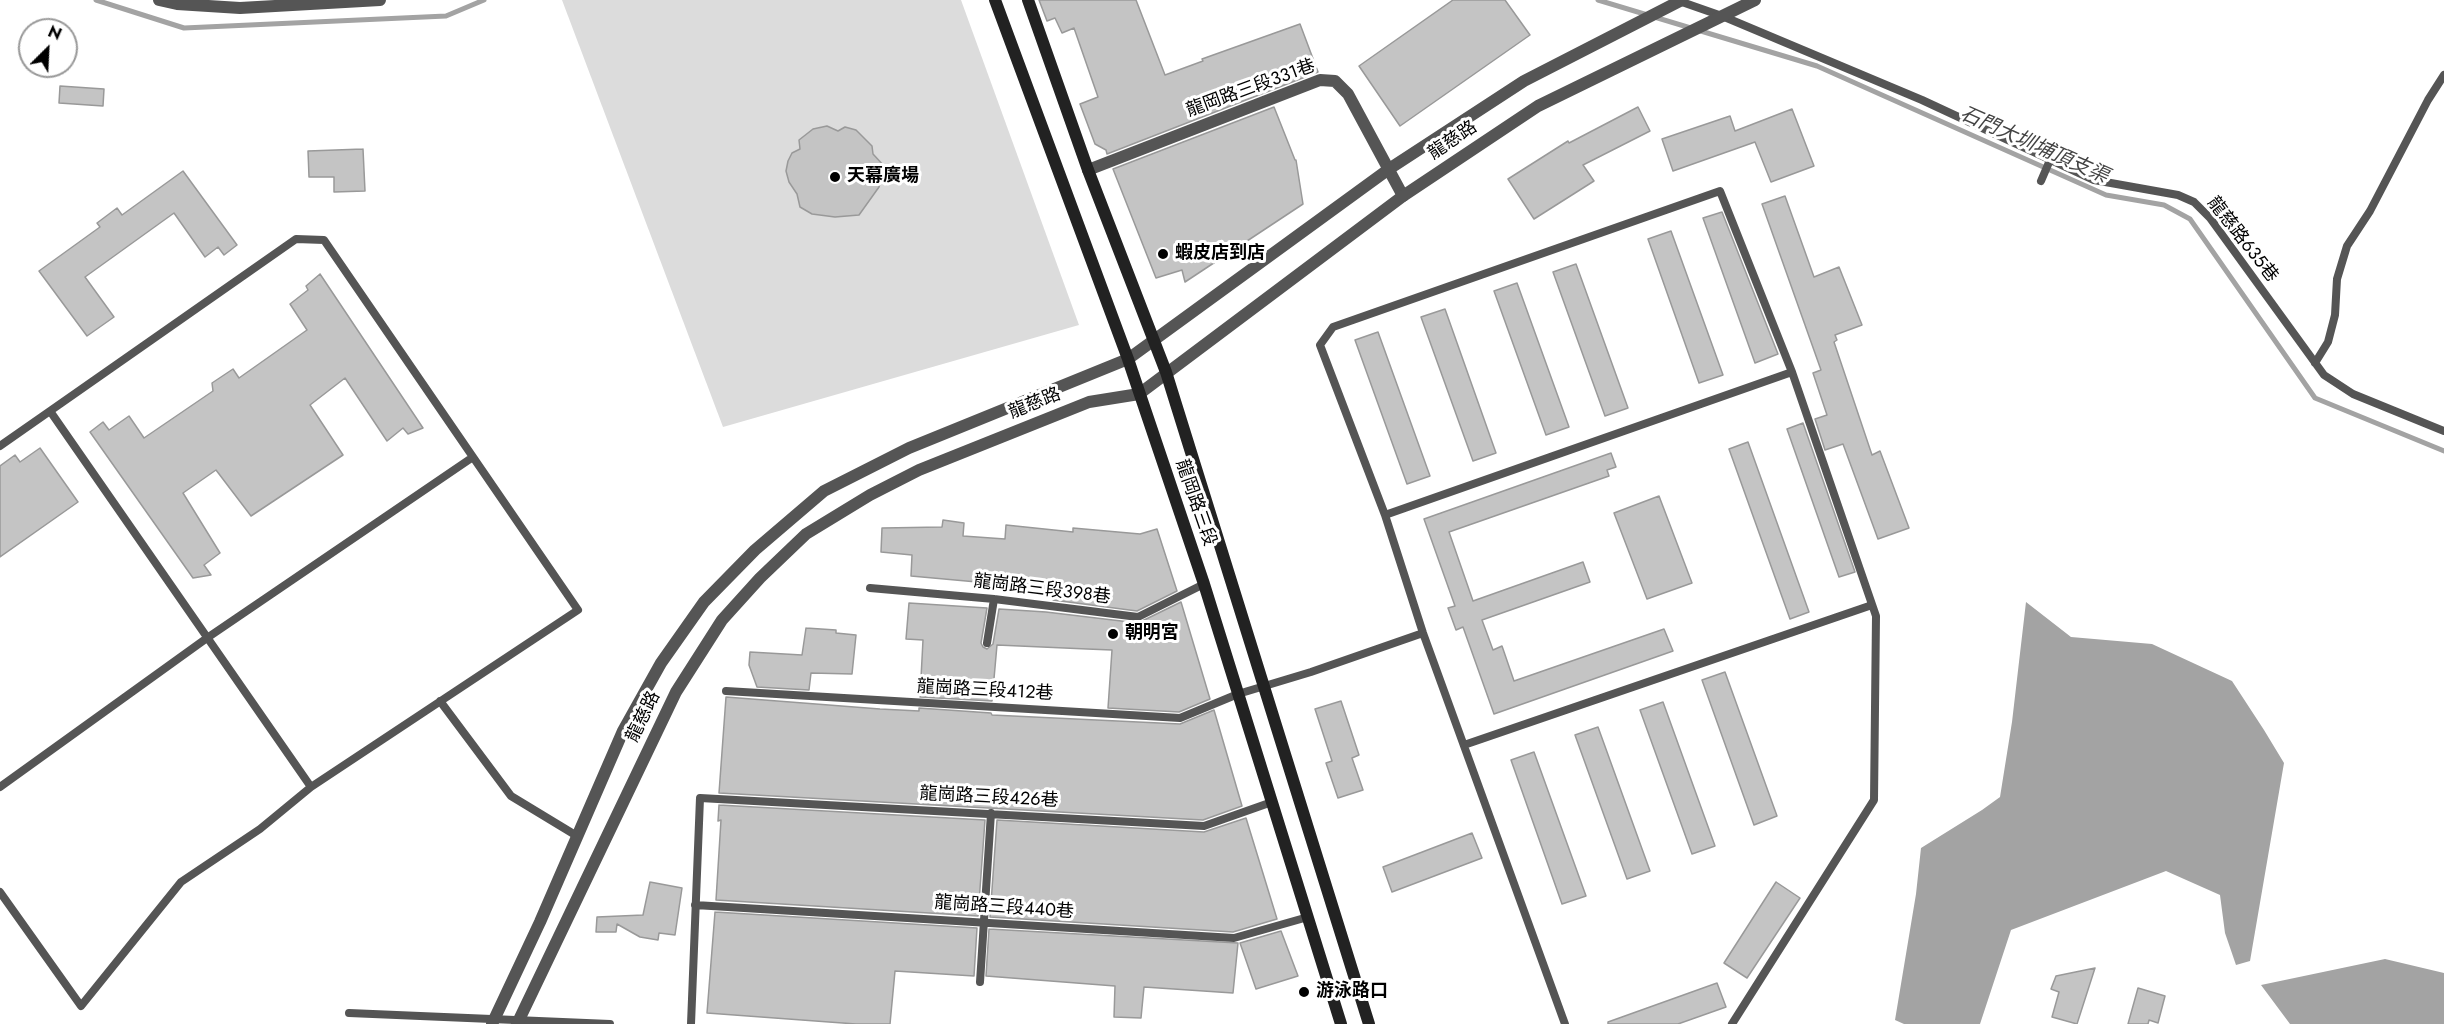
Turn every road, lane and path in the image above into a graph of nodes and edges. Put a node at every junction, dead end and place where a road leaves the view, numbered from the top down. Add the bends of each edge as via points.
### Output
1 (159, 0) edge
2 (380, 0) edge
3 (994, 0) edge
4 (1028, 0) edge
5 (1678, 0) edge
6 (1755, 0) edge
7 (1722, 16) junction
8 (2444, 75) edge
9 (2050, 160) junction
10 (1389, 169) junction
11 (1088, 170) junction
12 (2041, 181) dead end
13 (1403, 196) junction
14 (1155, 338) junction
15 (1128, 359) junction
16 (2315, 363) junction
17 (1166, 372) junction
18 (1792, 372) junction
19 (1139, 394) junction
20 (50, 411) junction
21 (2444, 431) edge
22 (0, 446) edge
23 (473, 457) junction
24 (1385, 515) junction
25 (1204, 584) junction
26 (870, 588) dead end
27 (994, 599) junction
28 (1872, 605) junction
29 (1423, 633) junction
30 (207, 638) junction
31 (987, 643) dead end
32 (1264, 686) junction
33 (726, 691) dead end
34 (1238, 693) junction
35 (440, 701) junction
36 (1464, 745) junction
37 (0, 787) edge
38 (311, 787) junction
39 (1272, 802) junction
40 (992, 813) junction
41 (577, 836) junction
42 (0, 892) edge
43 (695, 905) junction
44 (1308, 917) junction
45 (985, 922) junction
46 (980, 981) dead end
47 (349, 1013) dead end
48 (493, 1022) edge
49 (518, 1022) edge
50 (610, 1024) edge
51 (691, 1024) edge
52 (1341, 1024) edge
53 (1369, 1024) edge
54 (1565, 1024) edge
55 (1732, 1024) edge

1 - 2 street via 240,8
3 - 15 main road, 龍岡路三段
4 - 11 main road, 龍岡路三段
5 - 7 lane, 龍慈路635巷
5 - 10 street, 龍慈路 via 1524,81
6 - 7 street, 龍慈路
7 - 9 lane, 龍慈路635巷 via 1922,100
7 - 13 street, 龍慈路 via 1538,106
8 - 16 lane via 2347,246 2337,279 2335,315 2328,342
9 - 12 lane
9 - 16 lane, 龍慈路635巷 via 2094,180 2178,195 2194,202
10 - 11 street, 龍岡路三段331巷 via 1348,94 1335,81 1320,80
10 - 13 street, 龍岡路三段331巷
10 - 14 street, 龍慈路
11 - 14 main road, 龍岡路三段
13 - 17 street, 龍慈路
14 - 15 street, 龍慈路
14 - 17 main road, 龍岡路三段
15 - 19 main road, 龍岡路三段
15 - 41 street, 龍慈路 via 909,448 845,480 824,491 755,550 704,602 661,663 623,731
16 - 21 lane, 龍慈路635巷 via 2324,375 2353,394
17 - 19 street, 龍慈路
17 - 32 main road, 龍岡路三段
18 - 24 lane
18 - 24 lane via 1720,191 1654,214 1333,327 1320,345
18 - 28 lane
19 - 25 main road, 龍岡路三段
19 - 49 street, 龍慈路 via 1089,402 919,470 806,534 760,578 723,620 676,692
20 - 22 lane
20 - 23 lane via 296,239 324,240
20 - 30 lane
23 - 30 lane
23 - 35 lane via 578,610
24 - 29 lane
25 - 27 lane, 龍崗路三段398巷 via 1138,617
25 - 34 main road, 龍岡路三段
26 - 27 lane, 龍崗路三段398巷
27 - 31 lane
28 - 36 lane
28 - 55 lane via 1876,616 1874,800
29 - 32 lane, 龍崗路三段412巷
29 - 36 lane
30 - 37 lane
30 - 38 lane
32 - 34 lane, 龍崗路三段412巷
32 - 53 main road, 龍岡路三段
33 - 34 lane, 龍崗路三段412巷 via 1180,718
34 - 39 main road, 龍岡路三段
35 - 38 lane
35 - 41 lane via 511,796
36 - 54 lane
38 - 42 lane via 260,829 181,882 81,1006
39 - 40 lane, 龍崗路三段426巷 via 1204,826
39 - 44 main road, 龍岡路三段
40 - 43 lane, 龍崗路三段426巷 via 700,798
40 - 45 lane
41 - 48 street, 龍慈路
43 - 45 lane, 龍崗路三段440巷
43 - 51 lane
44 - 45 lane, 龍崗路三段440巷 via 1234,938
44 - 52 main road, 龍岡路三段
45 - 46 lane
47 - 48 lane
48 - 49 lane
49 - 50 lane

